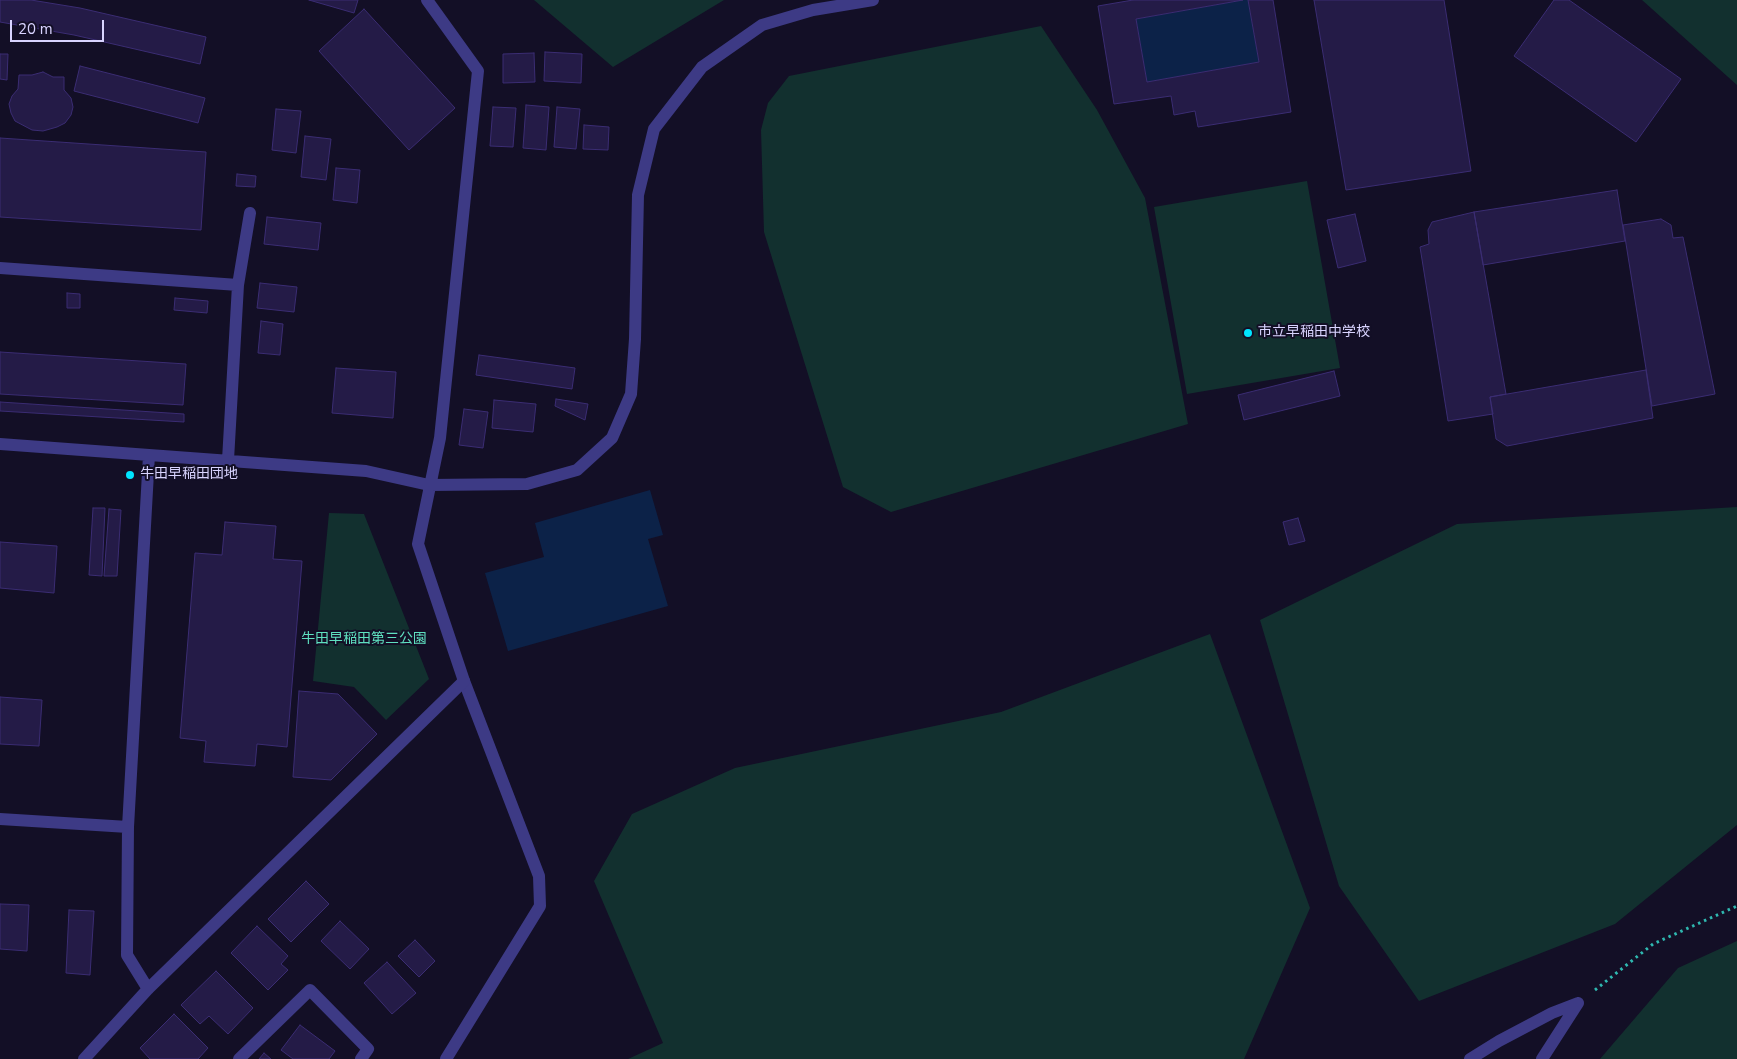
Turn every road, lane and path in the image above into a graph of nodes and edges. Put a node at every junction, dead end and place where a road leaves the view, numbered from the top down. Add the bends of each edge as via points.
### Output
1 (427, 0) edge
2 (873, 0) edge
3 (250, 213) dead end
4 (0, 268) edge
5 (238, 285) junction
6 (0, 444) edge
7 (149, 455) junction
8 (228, 460) junction
9 (429, 485) junction
10 (464, 681) junction
11 (0, 819) edge
12 (128, 827) junction
13 (1737, 906) edge
14 (148, 989) junction
15 (1578, 1004) junction
16 (84, 1059) edge
17 (239, 1059) edge
18 (361, 1059) edge
19 (446, 1059) edge
20 (1470, 1059) edge
21 (1542, 1059) edge

1 - 9 street via 478,71 440,438
2 - 9 street via 813,10 762,25 702,67 654,129 638,195 630,394 612,438 577,470 527,484
3 - 5 street
4 - 5 street
5 - 8 street
6 - 7 street
7 - 8 street
7 - 12 street
8 - 9 street via 366,471
9 - 10 street via 418,544
10 - 14 street
10 - 19 street via 539,876 540,906
11 - 12 street
12 - 14 street via 128,955
13 - 15 path via 1653,944
14 - 16 street
15 - 20 street via 1552,1013
15 - 21 street
17 - 18 street via 310,990 368,1049

